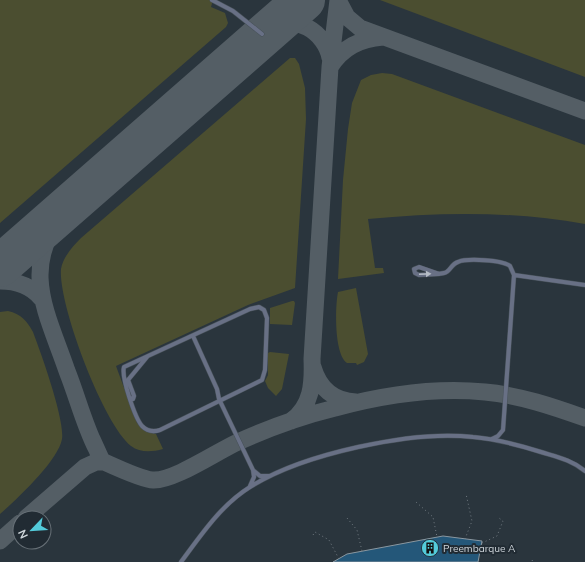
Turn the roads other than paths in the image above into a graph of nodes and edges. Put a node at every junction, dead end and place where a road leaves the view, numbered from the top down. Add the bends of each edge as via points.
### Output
1 (212, 0) edge
2 (262, 34) dead end
3 (439, 274) junction
4 (514, 275) junction
5 (585, 285) edge
6 (193, 336) junction
7 (147, 357) junction
8 (130, 398) junction
9 (219, 400) junction
10 (503, 430) junction
11 (490, 439) junction
12 (508, 443) junction
13 (253, 470) junction
14 (585, 471) edge
15 (272, 476) junction
16 (248, 488) junction
17 (180, 562) edge

1 - 2 lane via 233,11
3 -> 3 lane via 419,267 414,269 419,275
3 - 4 lane via 446,273 454,264 463,260 504,262 510,266
4 - 5 lane
4 - 10 lane
6 - 7 lane
6 - 9 lane
6 - 9 lane via 255,307 264,310 267,318 264,377
7 - 8 lane via 129,378 134,396 133,399
7 - 8 lane via 124,366 124,377
8 - 9 lane via 141,424 147,430 155,431
9 - 13 lane
10 - 11 lane via 498,436
10 - 12 lane
11 - 12 lane
11 - 15 lane via 437,436 378,443 327,455
12 - 14 lane via 570,461
13 - 15 lane via 260,476
13 - 16 lane via 254,477
15 - 16 lane
16 - 17 lane via 219,514

